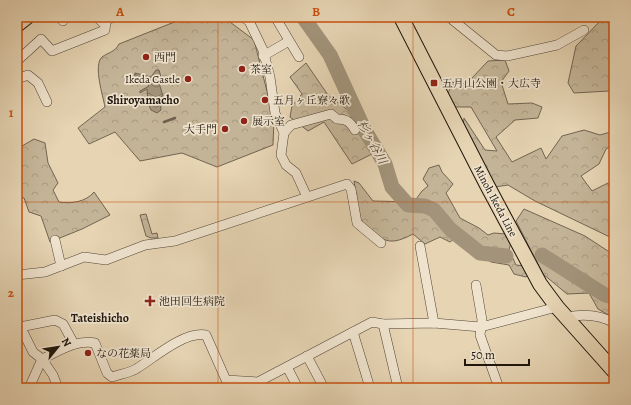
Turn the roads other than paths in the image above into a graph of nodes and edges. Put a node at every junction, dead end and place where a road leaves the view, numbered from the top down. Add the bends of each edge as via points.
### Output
1 (27, 17) edge
2 (97, 17) edge
3 (113, 17) edge
4 (277, 17) edge
5 (401, 17) edge
6 (449, 17) edge
7 (249, 18) edge
8 (17, 25) edge
9 (105, 25) junction
10 (584, 30) dead end
11 (289, 41) junction
12 (264, 56) junction
13 (299, 57) dead end
14 (17, 61) edge
15 (17, 79) edge
16 (47, 102) dead end
17 (355, 130) dead end
18 (284, 133) junction
19 (307, 197) junction
20 (55, 240) dead end
21 (381, 243) dead end
22 (420, 246) dead end
23 (61, 266) junction
24 (17, 275) edge
25 (476, 285) dead end
26 (562, 312) junction
27 (434, 323) junction
28 (614, 323) edge
29 (19, 324) edge
30 (383, 324) junction
31 (481, 327) junction
32 (353, 332) junction
33 (74, 344) junction
34 (307, 356) junction
35 (42, 359) junction
36 (287, 367) junction
37 (614, 371) edge
38 (259, 385) edge
39 (29, 388) edge
40 (58, 388) edge
41 (298, 388) edge
42 (324, 388) edge
43 (370, 388) edge
44 (398, 388) edge
45 (499, 388) edge

1 - 8 main road
2 - 9 street
3 - 9 street via 106,21
4 - 11 street
5 - 26 main road, Minoh Ikeda Line via 540,284
6 - 10 street via 496,55 506,56 557,45
7 - 12 street
9 - 14 street via 105,30 52,51 41,39
11 - 12 street
11 - 13 street
12 - 18 street via 275,112
15 - 16 street via 28,75 33,78
17 - 18 street via 346,119 337,119 330,114 291,125
18 - 19 street via 281,155 286,165 296,174
19 - 21 street via 347,184 351,189 357,223
19 - 23 street via 175,241 144,245 106,260 84,257
20 - 23 street
22 - 27 street
23 - 24 street via 45,272
25 - 31 street
26 - 28 street via 582,314
26 - 31 street
26 - 37 main road, Minoh Ikeda Line
27 - 30 street
27 - 31 street
29 - 33 street via 54,320 63,324
29 - 35 street via 33,352
30 - 32 street via 372,322
30 - 44 street
31 - 45 street via 480,335
32 - 34 street
32 - 43 street
33 - 35 street
33 - 38 street via 86,341 95,343 107,373 112,377 135,370 160,352 198,333 206,334 226,380
34 - 36 street
34 - 42 street
35 - 39 street
35 - 40 street
36 - 38 street
36 - 41 street

